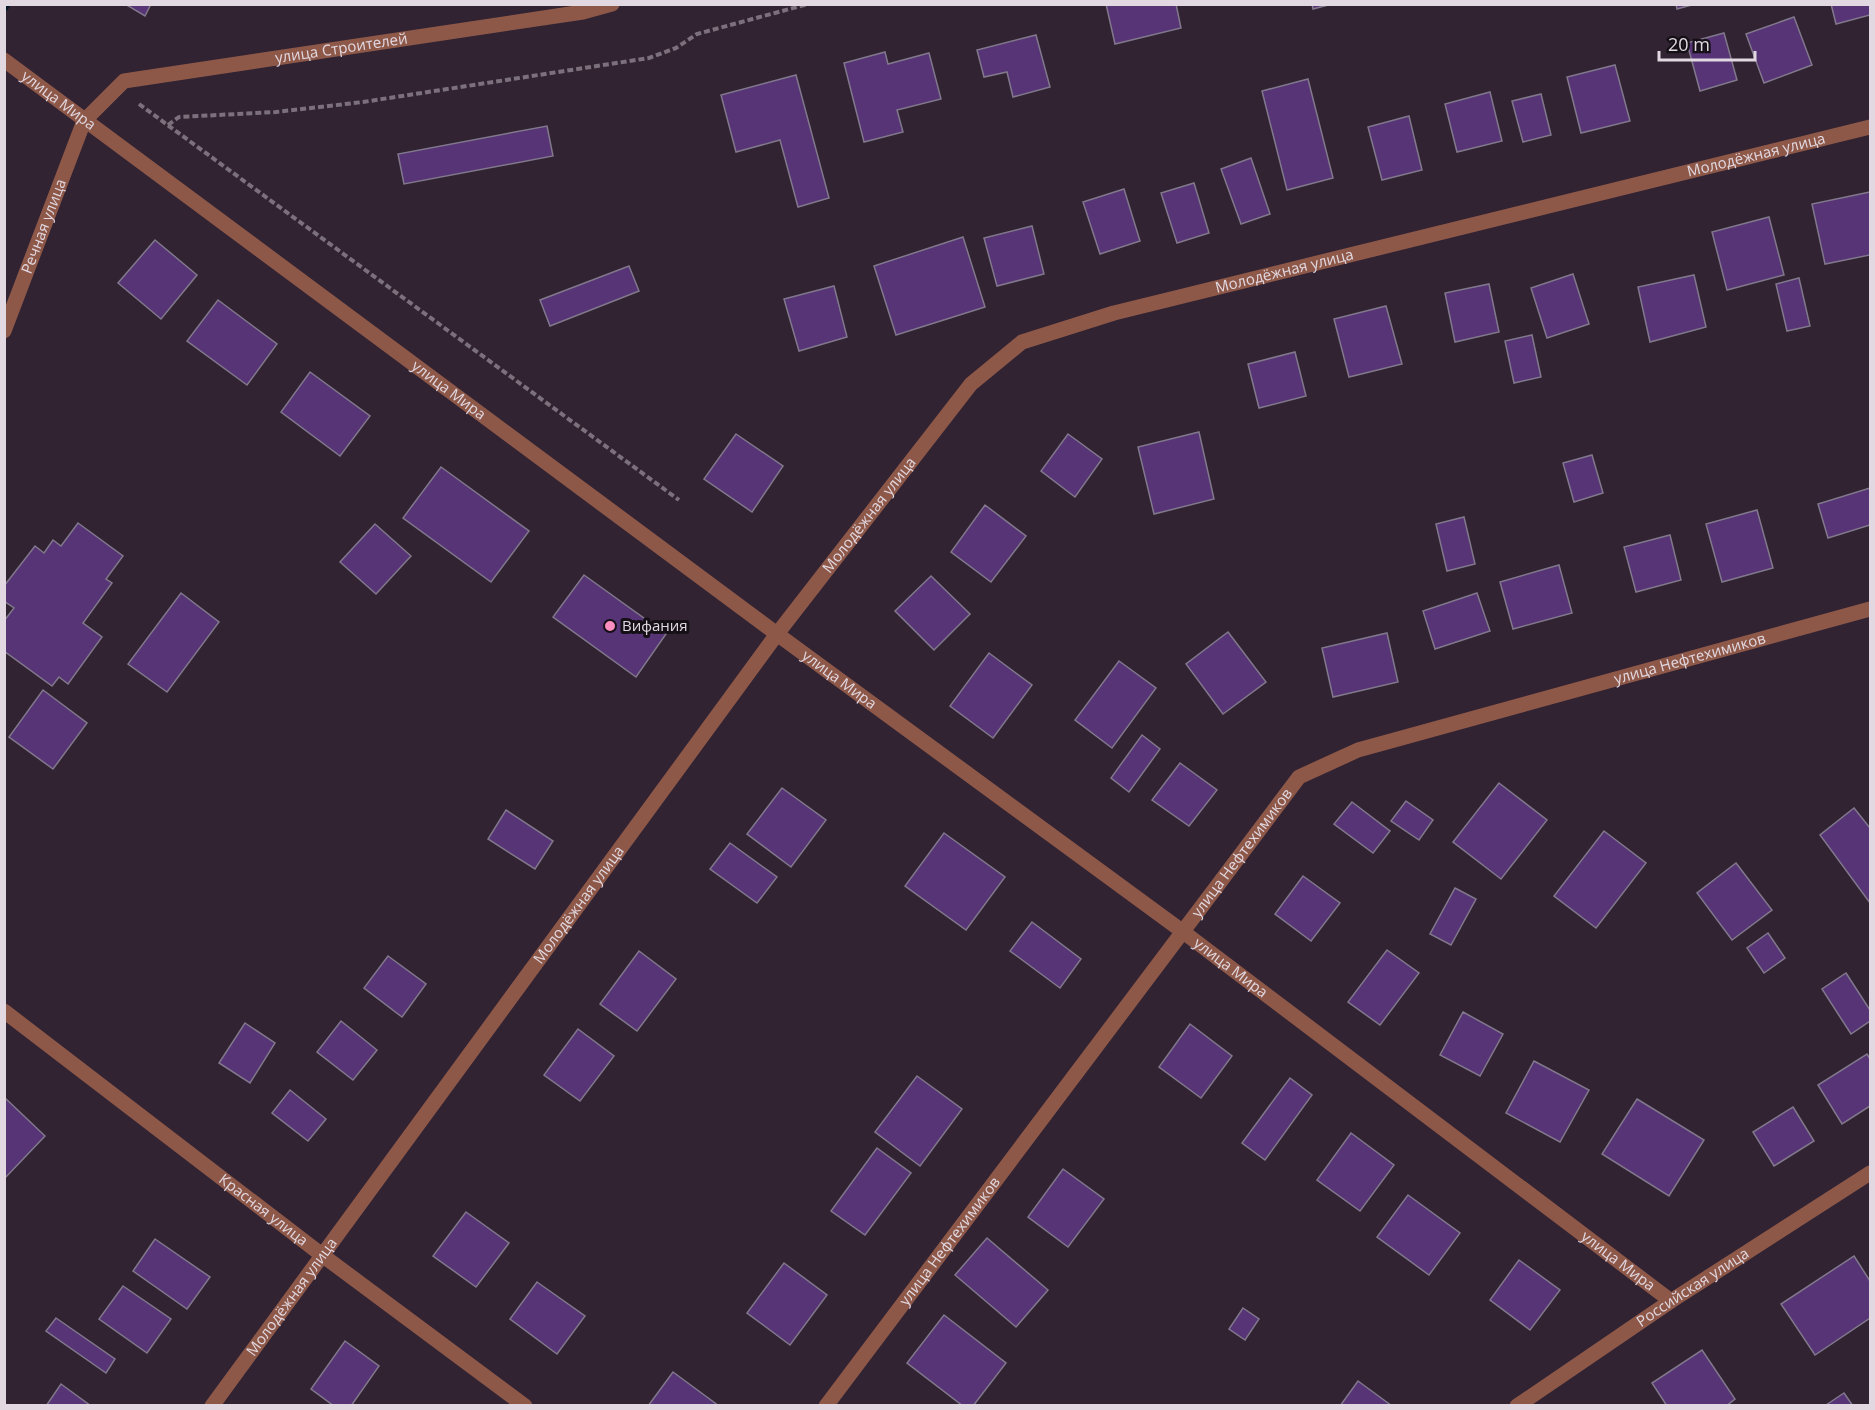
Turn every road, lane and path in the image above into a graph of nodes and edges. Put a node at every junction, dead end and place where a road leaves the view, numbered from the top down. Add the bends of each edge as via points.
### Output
1 (612, 4) edge
2 (808, 4) edge
3 (4, 60) edge
4 (117, 87) junction
5 (84, 121) junction
6 (168, 125) junction
7 (1870, 127) edge
8 (4, 331) edge
9 (679, 500) dead end
10 (1870, 609) edge
11 (777, 634) junction
12 (1182, 932) junction
13 (4, 1011) edge
14 (1870, 1173) edge
15 (322, 1255) junction
16 (1671, 1301) junction
17 (212, 1406) edge
18 (525, 1406) edge
19 (826, 1406) edge
20 (1517, 1406) edge

1 - 4 street, улица Строителей via 584,12 124,81
2 - 6 path via 697,34 676,48 649,57 363,102 179,117
3 - 5 street, улица Мира
4 - 5 street, улица Строителей
4 - 6 path
5 - 8 street, Речная улица
5 - 11 street, улица Мира
6 - 9 path
7 - 11 street, Молодёжная улица via 1114,313 1022,342 971,384
10 - 12 street, улица Нефтехимиков via 1358,750 1299,777
11 - 12 street, улица Мира
11 - 15 street, Молодёжная улица
12 - 16 street, улица Мира
12 - 19 street, улица Нефтехимиков
13 - 15 street, Красная улица
14 - 16 street, Российская улица
15 - 17 street, Молодёжная улица
15 - 18 street, Красная улица
16 - 20 street, Российская улица

